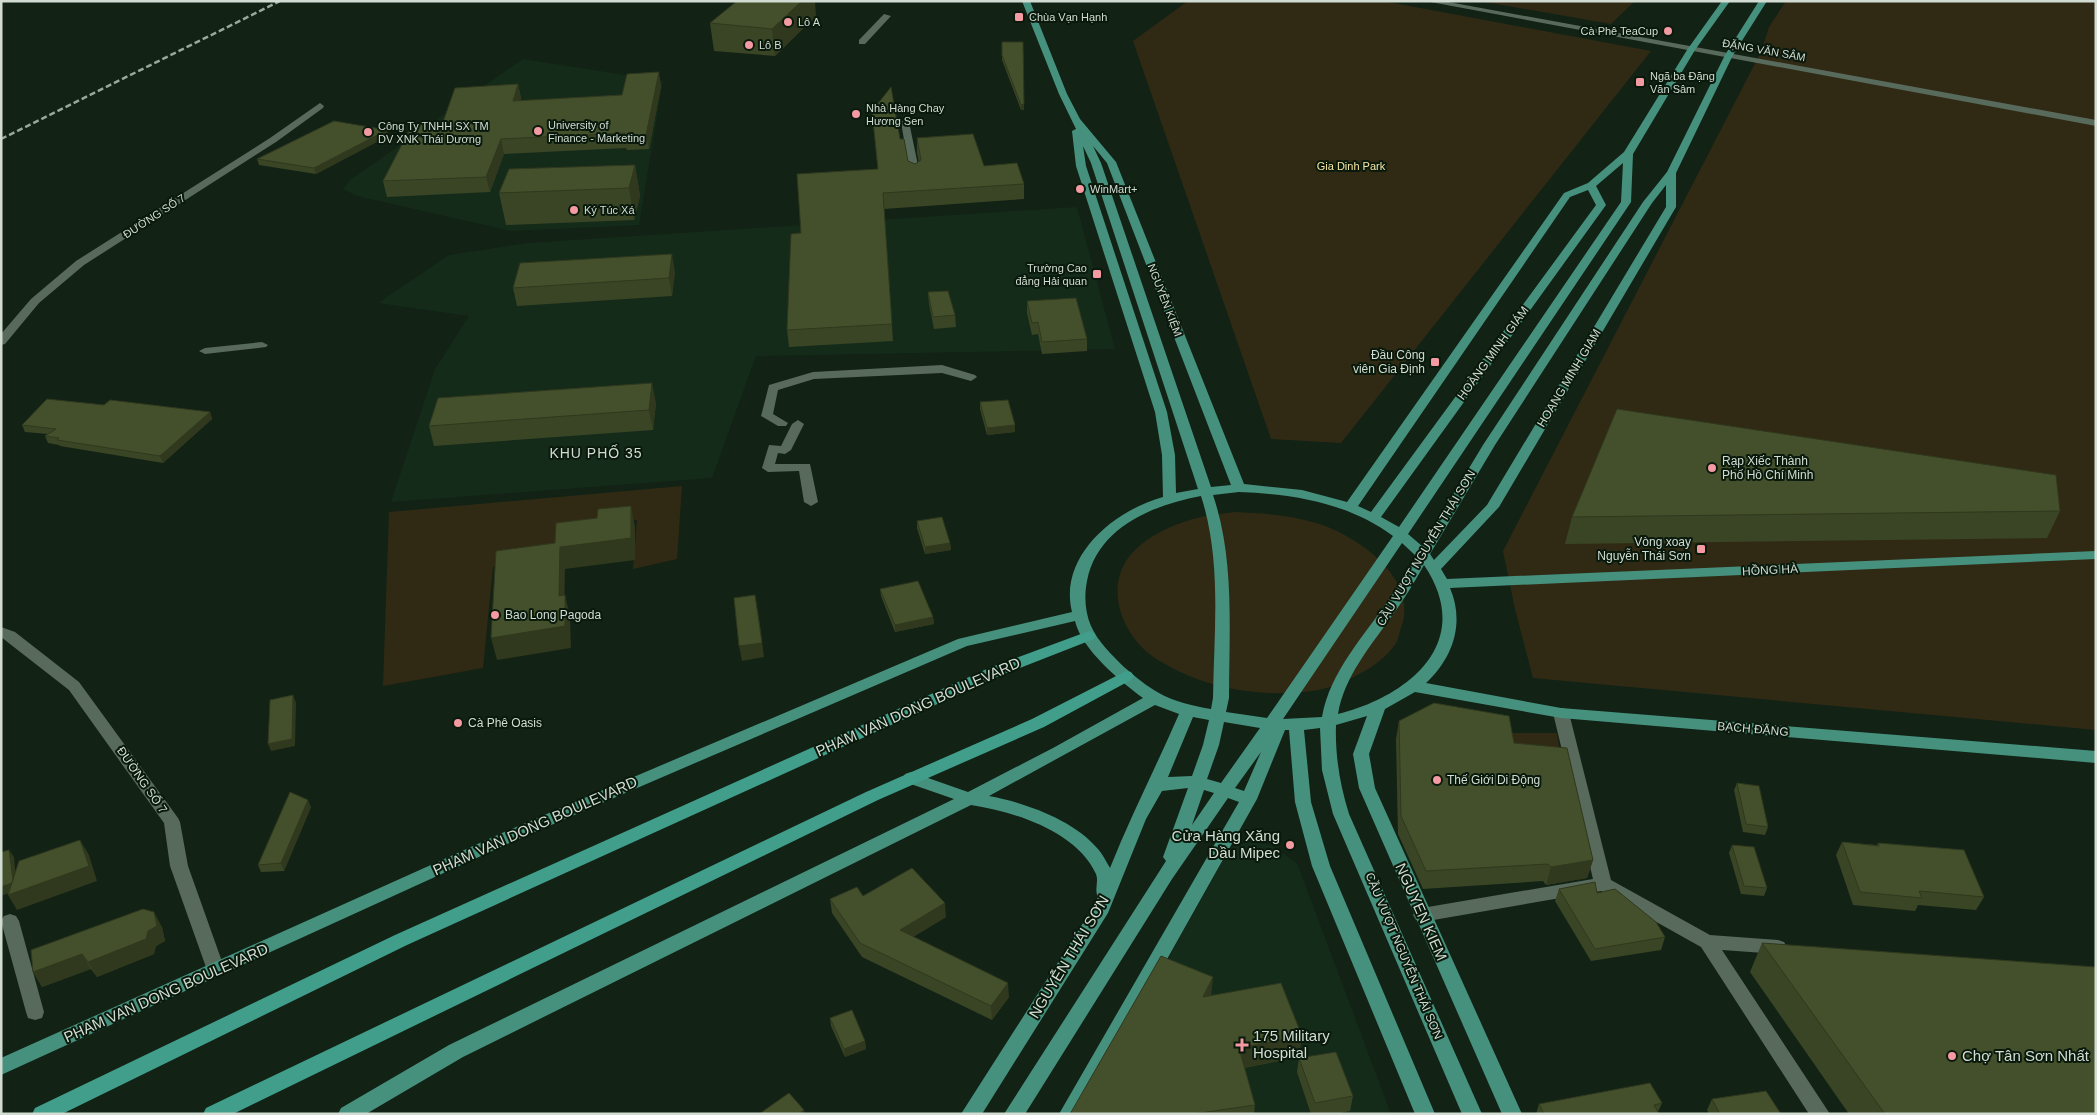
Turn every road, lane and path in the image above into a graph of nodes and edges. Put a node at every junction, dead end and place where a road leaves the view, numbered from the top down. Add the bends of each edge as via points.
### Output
1 (1026, 1) edge
2 (1429, 1) edge
3 (1726, 1) edge
4 (1763, 1) edge
5 (887, 16) dead end
6 (862, 42) dead end
7 (1691, 50) junction
8 (1729, 55) junction
9 (320, 106) dead end
10 (1076, 120) junction
11 (905, 122) dead end
12 (2096, 123) edge
13 (1628, 154) junction
14 (1670, 173) junction
15 (915, 175) edge
16 (1591, 185) junction
17 (1, 342) edge
18 (262, 344) dead end
19 (205, 351) dead end
20 (971, 377) dead end
21 (782, 423) dead end
22 (798, 424) dead end
23 (1239, 488) junction
24 (1169, 499) junction
25 (811, 502) dead end
26 (1350, 508) junction
27 (1373, 519) junction
28 (2096, 555) edge
29 (1434, 568) junction
30 (1443, 584) junction
31 (1080, 615) junction
32 (1, 632) edge
33 (1090, 636) junction
34 (1126, 676) junction
35 (1412, 686) junction
36 (1154, 699) junction
37 (1378, 706) junction
38 (1188, 711) junction
39 (1561, 713) junction
40 (1288, 724) junction
41 (2096, 758) edge
42 (911, 778) junction
43 (1156, 786) junction
44 (968, 798) junction
45 (1249, 799) junction
46 (1166, 874) junction
47 (1603, 884) junction
48 (1102, 908) junction
49 (1422, 915) junction
50 (10, 921) dead end
51 (1707, 942) junction
52 (1797, 948) edge
53 (216, 970) junction
54 (35, 1012) dead end
55 (1, 1067) edge
56 (42, 1114) edge
57 (213, 1114) edge
58 (348, 1114) edge
59 (971, 1114) edge
60 (1014, 1114) edge
61 (1069, 1114) edge
62 (1424, 1114) edge
63 (1472, 1114) edge
64 (1512, 1114) edge
65 (1820, 1114) edge

1 - 10 main road, NGUYỄN KIỆM
2 - 7 street, ĐẶNG VĂN SÂM
3 - 7 main road
4 - 8 main road
5 - 6 street
7 - 8 street, ĐẶNG VĂN SÂM
7 - 13 main road
8 - 12 street, ĐẶNG VĂN SÂM
8 - 14 main road
9 - 17 street, ĐƯỜNG SỐ 7 via 273,140 80,263 35,301
10 - 23 main road, NGUYỄN KIỆM via 1111,162
10 - 24 main road, NGUYỄN KIỆM via 1081,166 1161,412 1171,469
10 - 46 main road, CẦU VƯỢT NGUYỄN THÁI SƠN via 1096,163 1210,502 1220,549 1223,628 1220,698 1211,745
11 - 15 street
13 - 16 main road
13 - 46 main road, CẦU VƯỢT NGUYỄN THÁI SƠN via 1626,202 1278,715
14 - 29 main road, HOANG MINH GIAM via 1671,207 1498,498
14 - 63 main road, CẦU VƯỢT NGUYỄN THÁI SƠN via 1467,480 1398,597 1345,674 1330,716 1331,784 1341,814
16 - 26 main road via 1567,195
16 - 27 main road, HOÀNG MINH GIÁM via 1601,205
18 - 19 street
20 - 21 street via 942,370 812,376 773,388 767,416
22 - 25 street via 785,450 774,448 768,468 805,467
23 - 24 main road via 1202,491
23 - 26 main road via 1313,496
24 - 31 main road via 1139,511 1114,527 1094,546 1082,568 1078,584
26 - 27 main road
27 - 29 main road via 1413,545
28 - 30 main road, HỒNG HÀ
29 - 30 main road
30 - 35 main road via 1450,611 1448,638 1436,664
31 - 33 main road
31 - 53 main road, PHAM VAN DONG BOULEVARD via 968,640 508,837
32 - 53 street, ĐƯỜNG SỐ 7 via 10,635 74,686 172,822 179,866
33 - 34 main road via 1099,650
33 - 56 highway, PHAM VAN DONG BOULEVARD via 994,672 410,936
34 - 36 main road
34 - 42 highway via 1038,724
35 - 37 main road
35 - 39 main road, BẠCH ĐẰNG
36 - 38 main road
36 - 44 main road
37 - 40 main road via 1337,719
37 - 49 main road, NGUYEN KIEM via 1361,754 1367,788
38 - 40 main road via 1259,723
38 - 43 main road, NGUYỄN THÁI SƠN
39 - 41 main road, BẠCH ĐẰNG
39 - 47 street
40 - 45 main road
40 - 62 main road via 1302,802 1321,866
42 - 44 main road
42 - 57 highway
43 - 45 main road via 1188,781
43 - 48 main road, NGUYỄN THÁI SƠN via 1138,820
44 - 48 main road via 1002,804 1039,818 1072,836 1091,852 1106,876
44 - 58 main road via 456,1052
45 - 61 main road
46 - 60 main road, CẦU VƯỢT NGUYỄN THÁI SƠN
47 - 49 street
47 - 51 street
48 - 59 main road, NGUYỄN THÁI SƠN
49 - 64 main road, NGUYEN KIEM
50 - 54 street
51 - 52 street
51 - 65 street
53 - 55 main road, PHAM VAN DONG BOULEVARD

